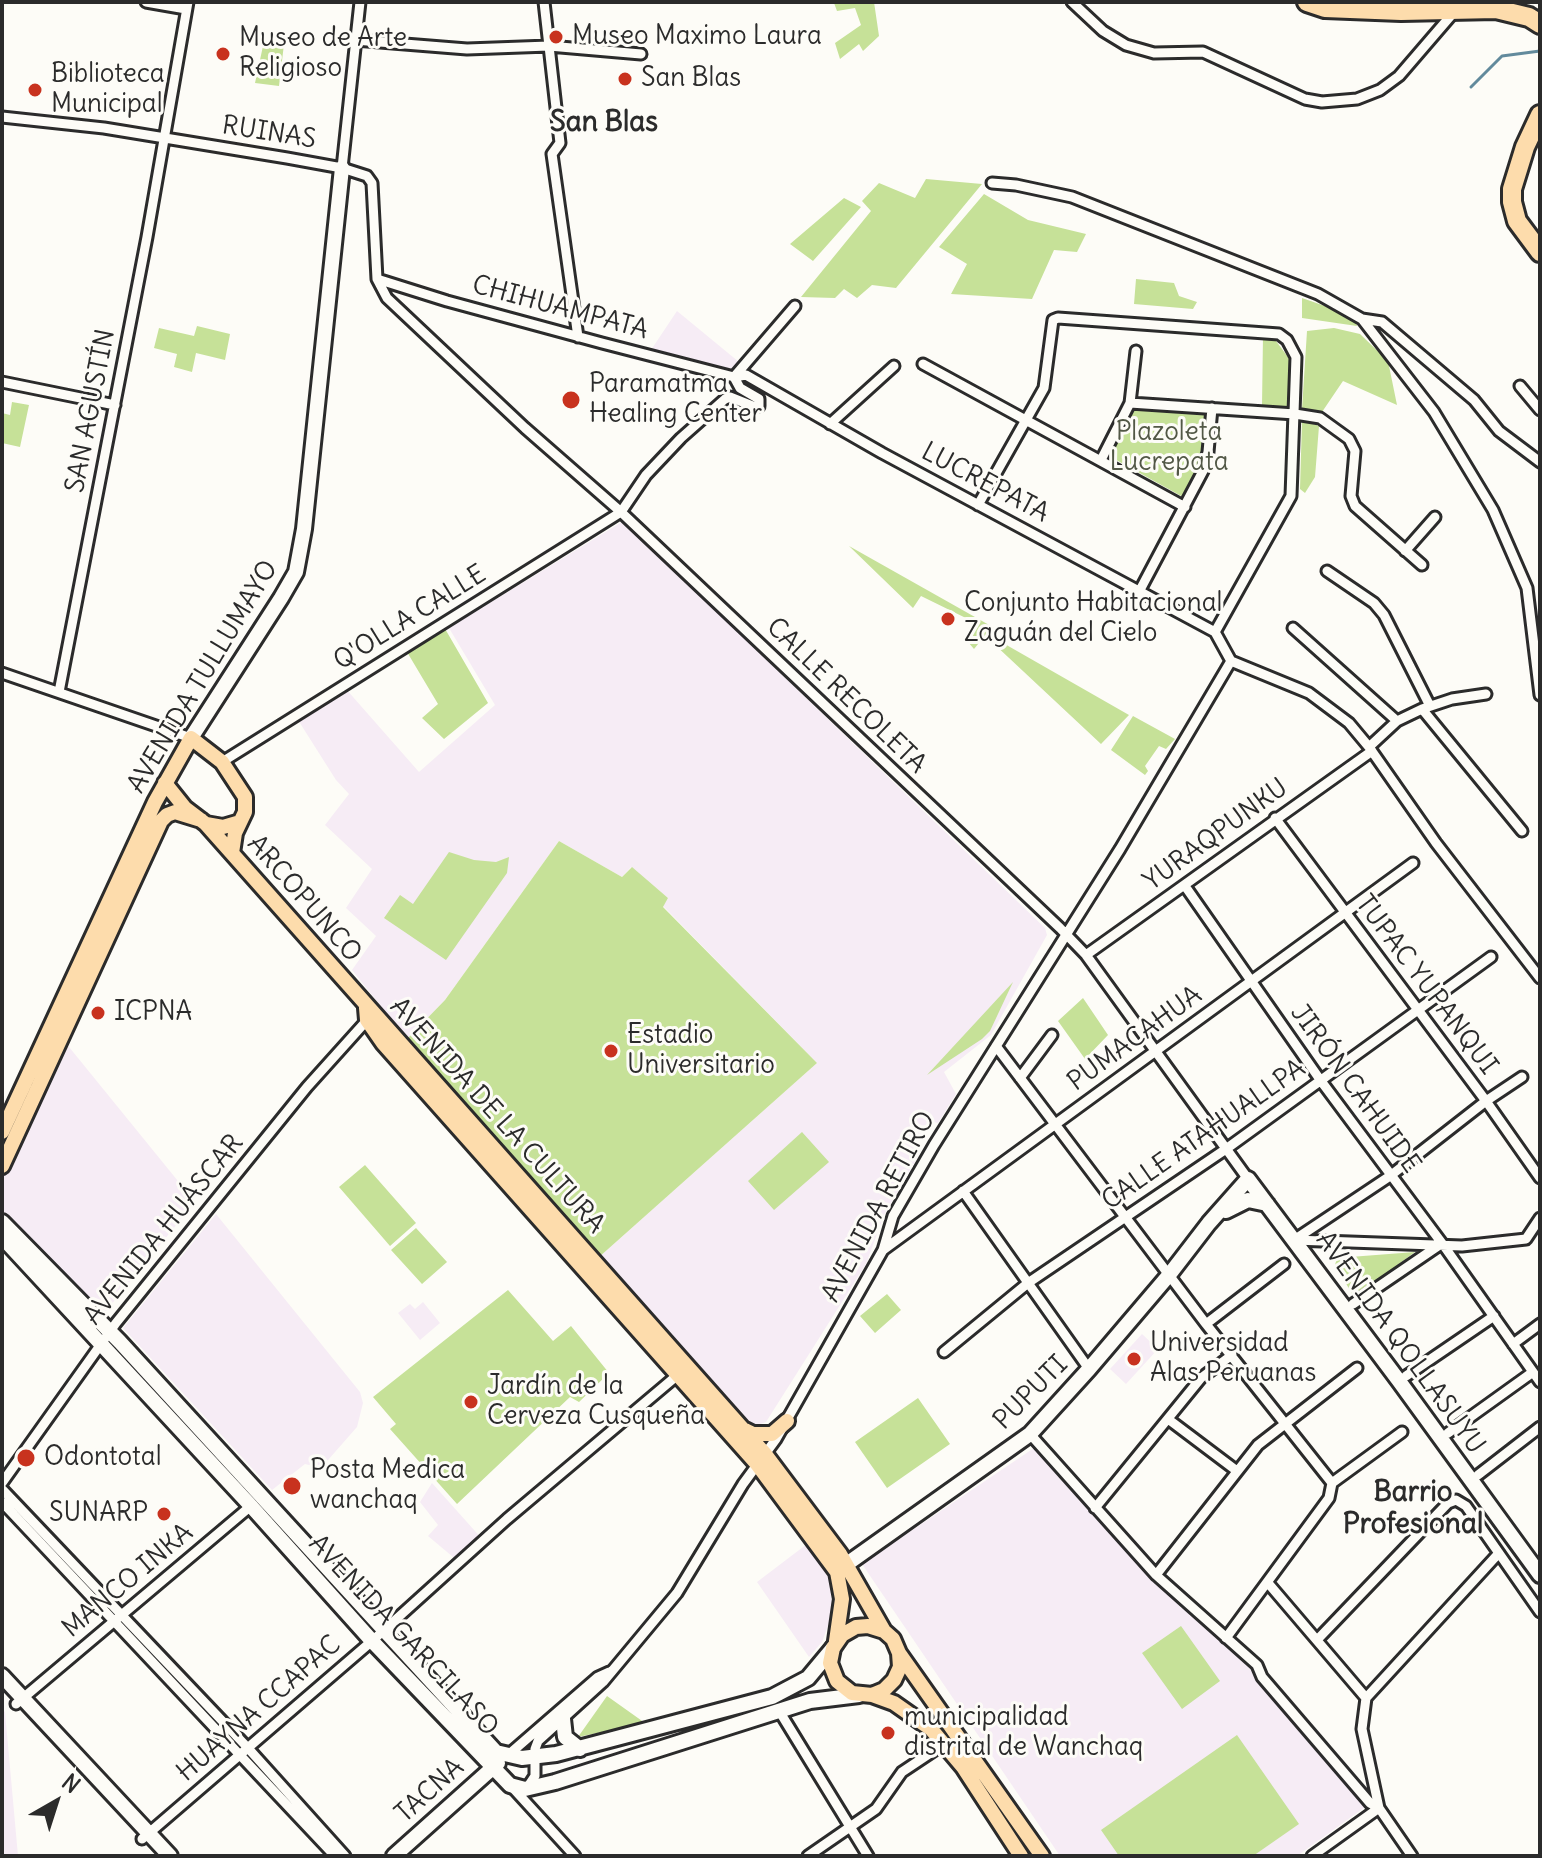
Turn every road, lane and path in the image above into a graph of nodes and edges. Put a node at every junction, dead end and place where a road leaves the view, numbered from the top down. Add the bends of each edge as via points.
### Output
1 (146, 2) edge
2 (360, 2) edge
3 (544, 2) edge
4 (1072, 2) edge
5 (1307, 2) edge
6 (187, 5) edge
7 (1456, 10) junction
8 (1540, 24) edge
9 (355, 40) junction
10 (549, 46) junction
11 (641, 54) dead end
12 (1540, 115) edge
13 (2, 117) edge
14 (162, 138) junction
15 (342, 168) junction
16 (992, 183) dead end
17 (1540, 252) edge
18 (377, 279) junction
19 (795, 306) dead end
20 (1362, 319) junction
21 (578, 337) junction
22 (1136, 351) dead end
23 (923, 364) dead end
24 (894, 366) dead end
25 (734, 377) junction
26 (2, 382) edge
27 (1520, 386) dead end
28 (1130, 403) junction
29 (115, 405) junction
30 (1212, 408) junction
31 (1540, 410) edge
32 (1295, 414) junction
33 (1026, 421) junction
34 (830, 424) junction
35 (1101, 460) junction
36 (1540, 462) edge
37 (978, 505) junction
38 (1185, 507) junction
39 (621, 512) junction
40 (1435, 517) dead end
41 (1405, 551) junction
42 (1422, 565) dead end
43 (1327, 571) dead end
44 (1140, 590) junction
45 (1293, 628) dead end
46 (1215, 632) junction
47 (1231, 661) junction
48 (2, 673) edge
49 (59, 692) junction
50 (1486, 694) dead end
51 (1540, 695) edge
52 (1426, 707) junction
53 (1397, 721) junction
54 (184, 735) junction
55 (1370, 749) junction
56 (222, 762) junction
57 (165, 783) junction
58 (1275, 818) junction
59 (204, 822) junction
60 (240, 822) junction
61 (1522, 831) dead end
62 (232, 853) junction
63 (1413, 863) dead end
64 (1185, 886) junction
65 (1345, 913) junction
66 (1067, 935) junction
67 (1086, 955) junction
68 (1491, 957) dead end
69 (1540, 978) edge
70 (1251, 981) junction
71 (1416, 1011) junction
72 (369, 1013) junction
73 (1052, 1035) dead end
74 (996, 1046) junction
75 (1156, 1051) junction
76 (1522, 1077) dead end
77 (1020, 1078) junction
78 (1321, 1081) junction
79 (1486, 1101) junction
80 (1055, 1124) junction
81 (2, 1132) edge
82 (1226, 1149) junction
83 (2, 1166) edge
84 (1390, 1176) junction
85 (1540, 1178) edge
86 (1248, 1179) junction
87 (963, 1191) junction
88 (1267, 1204) junction
89 (1125, 1217) junction
90 (1540, 1218) edge
91 (2, 1222) edge
92 (1209, 1223) junction
93 (2, 1237) edge
94 (1294, 1240) junction
95 (1441, 1246) junction
96 (883, 1250) junction
97 (1284, 1264) dead end
98 (1169, 1275) junction
99 (1028, 1283) junction
100 (1353, 1304) dead end
101 (1494, 1316) junction
102 (1206, 1324) junction
103 (1540, 1324) edge
104 (105, 1338) junction
105 (1513, 1344) junction
106 (944, 1352) dead end
107 (1232, 1355) junction
108 (1357, 1368) dead end
109 (1089, 1369) junction
110 (683, 1370) junction
111 (1533, 1372) junction
112 (1406, 1376) dead end
113 (1540, 1382) edge
114 (1168, 1419) junction
115 (787, 1421) junction
116 (1286, 1424) junction
117 (1540, 1427) edge
118 (744, 1430) junction
119 (1402, 1432) dead end
120 (1448, 1433) dead end
121 (1030, 1434) junction
122 (761, 1459) junction
123 (1237, 1471) junction
124 (1478, 1475) dead end
125 (2, 1483) edge
126 (1332, 1483) junction
127 (2, 1489) edge
128 (2, 1502) edge
129 (256, 1502) junction
130 (1095, 1508) junction
131 (1499, 1553) junction
132 (845, 1566) junction
133 (1156, 1575) junction
134 (1540, 1575) edge
135 (1268, 1583) junction
136 (1540, 1612) edge
137 (119, 1619) junction
138 (884, 1631) junction
139 (378, 1636) junction
140 (1226, 1638) junction
141 (1317, 1640) junction
142 (834, 1644) junction
143 (899, 1653) junction
144 (609, 1672) junction
145 (2, 1676) edge
146 (2, 1689) edge
147 (866, 1695) junction
148 (772, 1697) junction
149 (1366, 1698) junction
150 (20, 1701) junction
151 (780, 1712) junction
152 (563, 1719) junction
153 (944, 1744) junction
154 (580, 1749) junction
155 (243, 1750) junction
156 (510, 1757) junction
157 (535, 1758) junction
158 (492, 1767) junction
159 (510, 1785) junction
160 (525, 1789) junction
161 (1379, 1808) junction
162 (851, 1828) junction
163 (146, 1836) junction
164 (157, 1856) edge
165 (170, 1856) edge
166 (335, 1856) edge
167 (345, 1856) edge
168 (394, 1856) edge
169 (575, 1856) edge
170 (808, 1856) edge
171 (868, 1856) edge
172 (1021, 1856) edge
173 (1042, 1856) edge
174 (1312, 1856) edge
175 (1412, 1856) edge

1 - 6 street
2 - 9 street
3 - 10 street
4 - 7 street via 1126,45 1154,53 1203,52 1322,102 1357,99 1380,90 1399,76
5 - 7 highway via 1325,8
6 - 14 street, SAN AGUSTÍN
7 - 8 highway via 1496,9
9 - 10 street via 467,49
9 - 15 street
10 - 11 street
10 - 21 street via 560,143 552,154
12 - 17 highway via 1525,147 1512,202 1517,221
13 - 14 street, RUINAS
14 - 15 street, RUINAS
14 - 29 street, SAN AGUSTÍN
15 - 18 street, RUINAS via 367,176 372,183
15 - 54 street, AVENIDA TULLUMAYO via 296,572
16 - 20 street via 1085,201 1318,294
18 - 21 street, CHIHUAMPATA
18 - 39 street, CALLE RECOLETA via 398,310
19 - 25 street
20 - 36 street via 1382,322
20 - 51 street via 1434,412 1493,510 1527,588
21 - 25 street, CHIHUAMPATA
22 - 28 street
23 - 33 street
24 - 34 street
25 - 34 street, LUCREPATA via 746,375
25 - 39 street via 740,388 759,399 759,406 725,399 646,475
26 - 29 street
27 - 31 street
28 - 30 street
28 - 35 street
29 - 49 street, SAN AGUSTÍN
30 - 32 street
30 - 38 street via 1203,471
32 - 33 street via 1296,357 1279,334 1058,318 1053,320 1044,388
32 - 41 street via 1320,418 1349,439 1355,451 1355,506
32 - 46 street via 1291,496
33 - 35 street
33 - 37 street
34 - 37 street, LUCREPATA
35 - 38 street
37 - 44 street, LUCREPATA
38 - 44 street
39 - 56 street, Q'OLLA CALLE
39 - 66 street, CALLE RECOLETA
40 - 41 street
41 - 42 street
43 - 52 street via 1384,615
44 - 46 street, LUCREPATA
45 - 53 street
46 - 47 street
47 - 55 street via 1309,693 1349,723
47 - 66 street, AVENIDA RETIRO
48 - 49 street
49 - 54 street
50 - 52 street, YURAQPUNKU
52 - 53 street, YURAQPUNKU
52 - 61 street
53 - 55 street, YURAQPUNKU
54 - 56 main road
54 - 57 main road, AVENIDA TULLUMAYO
55 - 58 street, YURAQPUNKU
55 - 69 street
56 - 60 main road via 245,797
57 - 59 main road, ARCOPUNCO
57 - 81 main road, AVENIDA TULLUMAYO
58 - 64 street, YURAQPUNKU
58 - 65 street, TUPAC YUPANQUI
59 - 60 main road, AVENIDA TULLUMAYO via 223,827
59 - 62 main road, ARCOPUNCO
59 - 83 main road, AVENIDA TULLUMAYO via 175,812 161,821
60 - 62 main road
62 - 72 main road, ARCOPUNCO
63 - 65 street, PUMACAHUA
64 - 67 street, YURAQPUNKU
64 - 70 street, JIRÓN CAHUIDE
65 - 70 street, PUMACAHUA
65 - 71 street, TUPAC YUPANQUI
66 - 67 street, CALLE RECOLETA
66 - 74 street, AVENIDA RETIRO
67 - 75 street, CALLE RECOLETA
68 - 71 street, CALLE ATAHUALLPA
70 - 75 street, PUMACAHUA
70 - 78 street, JIRÓN CAHUIDE
71 - 78 street, CALLE ATAHUALLPA
71 - 79 street, TUPAC YUPANQUI
72 - 104 street, AVENIDA HUÁSCAR
72 - 110 main road, AVENIDA DE LA CULTURA via 383,1043
73 - 77 street
74 - 77 street
74 - 96 street, AVENIDA RETIRO via 893,1216
75 - 80 street, PUMACAHUA
75 - 82 street, CALLE RECOLETA
76 - 79 street
77 - 80 street
78 - 82 street, CALLE ATAHUALLPA
78 - 84 street, JIRÓN CAHUIDE
79 - 84 street
79 - 85 street, TUPAC YUPANQUI
80 - 87 street, PUMACAHUA
80 - 89 street
82 - 86 street, CALLE RECOLETA
82 - 89 street, CALLE ATAHUALLPA
84 - 94 street
84 - 95 street, JIRÓN CAHUIDE
86 - 88 street, AVENIDA QOLLASUYU
86 - 92 street, PUPUTI
87 - 96 street, PUMACAHUA
87 - 99 street
88 - 92 street, PUPUTI via 1248,1200
88 - 94 street, AVENIDA QOLLASUYU
89 - 98 street
89 - 99 street, CALLE ATAHUALLPA
90 - 95 street via 1526,1239
91 - 104 street, AVENIDA GARCILASO
92 - 98 street, PUPUTI
93 - 104 street, AVENIDA GARCILASO
94 - 95 street
94 - 134 street, AVENIDA QOLLASUYU
95 - 100 street
95 - 101 street, JIRÓN CAHUIDE
96 - 115 street, AVENIDA RETIRO
97 - 102 street
98 - 102 street
98 - 109 street, PUPUTI
99 - 106 street, CALLE ATAHUALLPA
99 - 109 street
101 - 105 street, JIRÓN CAHUIDE
101 - 112 street
102 - 107 street
103 - 105 street
104 - 125 street, AVENIDA HUÁSCAR
104 - 129 street, AVENIDA GARCILASO
105 - 111 street, JIRÓN CAHUIDE
107 - 114 street via 1201,1378
107 - 116 street
108 - 116 street
109 - 121 street, PUPUTI
110 - 118 main road, AVENIDA DE LA CULTURA
110 - 122 main road, AVENIDA DE LA CULTURA
110 - 139 street, HUAYNA CCAPAC
111 - 113 street, JIRÓN CAHUIDE
111 - 120 street
114 - 123 street
114 - 130 street
115 - 118 main road via 763,1436
115 - 122 street, AVENIDA RETIRO
116 - 123 street via 1258,1445
116 - 126 street
117 - 124 street
118 - 122 main road, AVENIDA DE LA CULTURA
119 - 126 street
121 - 130 street
121 - 132 street, PUPUTI
122 - 132 main road, AVENIDA DE LA CULTURA
122 - 144 street, TACNA via 677,1593
123 - 133 street
126 - 135 street via 1329,1498
127 - 137 street
128 - 137 street
129 - 137 street, MANCO INKA
129 - 139 street, AVENIDA GARCILASO
130 - 133 street
131 - 136 street
131 - 141 street via 1466,1506 1456,1500 1448,1503
131 - 149 street
132 - 138 main road, AVENIDA DE LA CULTURA
132 - 142 main road
133 - 140 street
135 - 140 street
135 - 141 street
137 - 150 street, MANCO INKA
137 - 155 street
138 - 142 main road via 856,1627
138 - 143 main road
139 - 155 street, HUAYNA CCAPAC
139 - 156 street, AVENIDA GARCILASO via 489,1747
139 - 158 street, AVENIDA GARCILASO
140 - 161 street via 1257,1665
141 - 149 street
142 - 147 main road via 830,1663 835,1679 845,1689
142 - 148 street via 808,1678
143 - 147 main road via 894,1680 884,1690
143 - 173 main road
144 - 152 street, TACNA
144 - 156 street, TACNA
145 - 150 street
146 - 150 street
147 - 151 street via 819,1699
147 - 153 main road via 912,1713
148 - 151 street
148 - 154 street
149 - 161 street via 1362,1729
150 - 163 street
151 - 160 street
151 - 162 street
152 - 154 street via 565,1737
152 - 157 street, TACNA via 538,1741
153 - 162 street via 902,1772 882,1804
153 - 172 main road
154 - 157 street
155 - 163 street, HUAYNA CCAPAC
155 - 166 street
155 - 167 street
156 - 157 street
156 - 158 street, TACNA
157 - 160 street, TACNA via 533,1781
158 - 159 street, AVENIDA GARCILASO
158 - 168 street, TACNA
159 - 160 street
159 - 169 street
161 - 174 street
161 - 175 street
162 - 170 street
162 - 171 street
163 - 164 street
163 - 165 street

